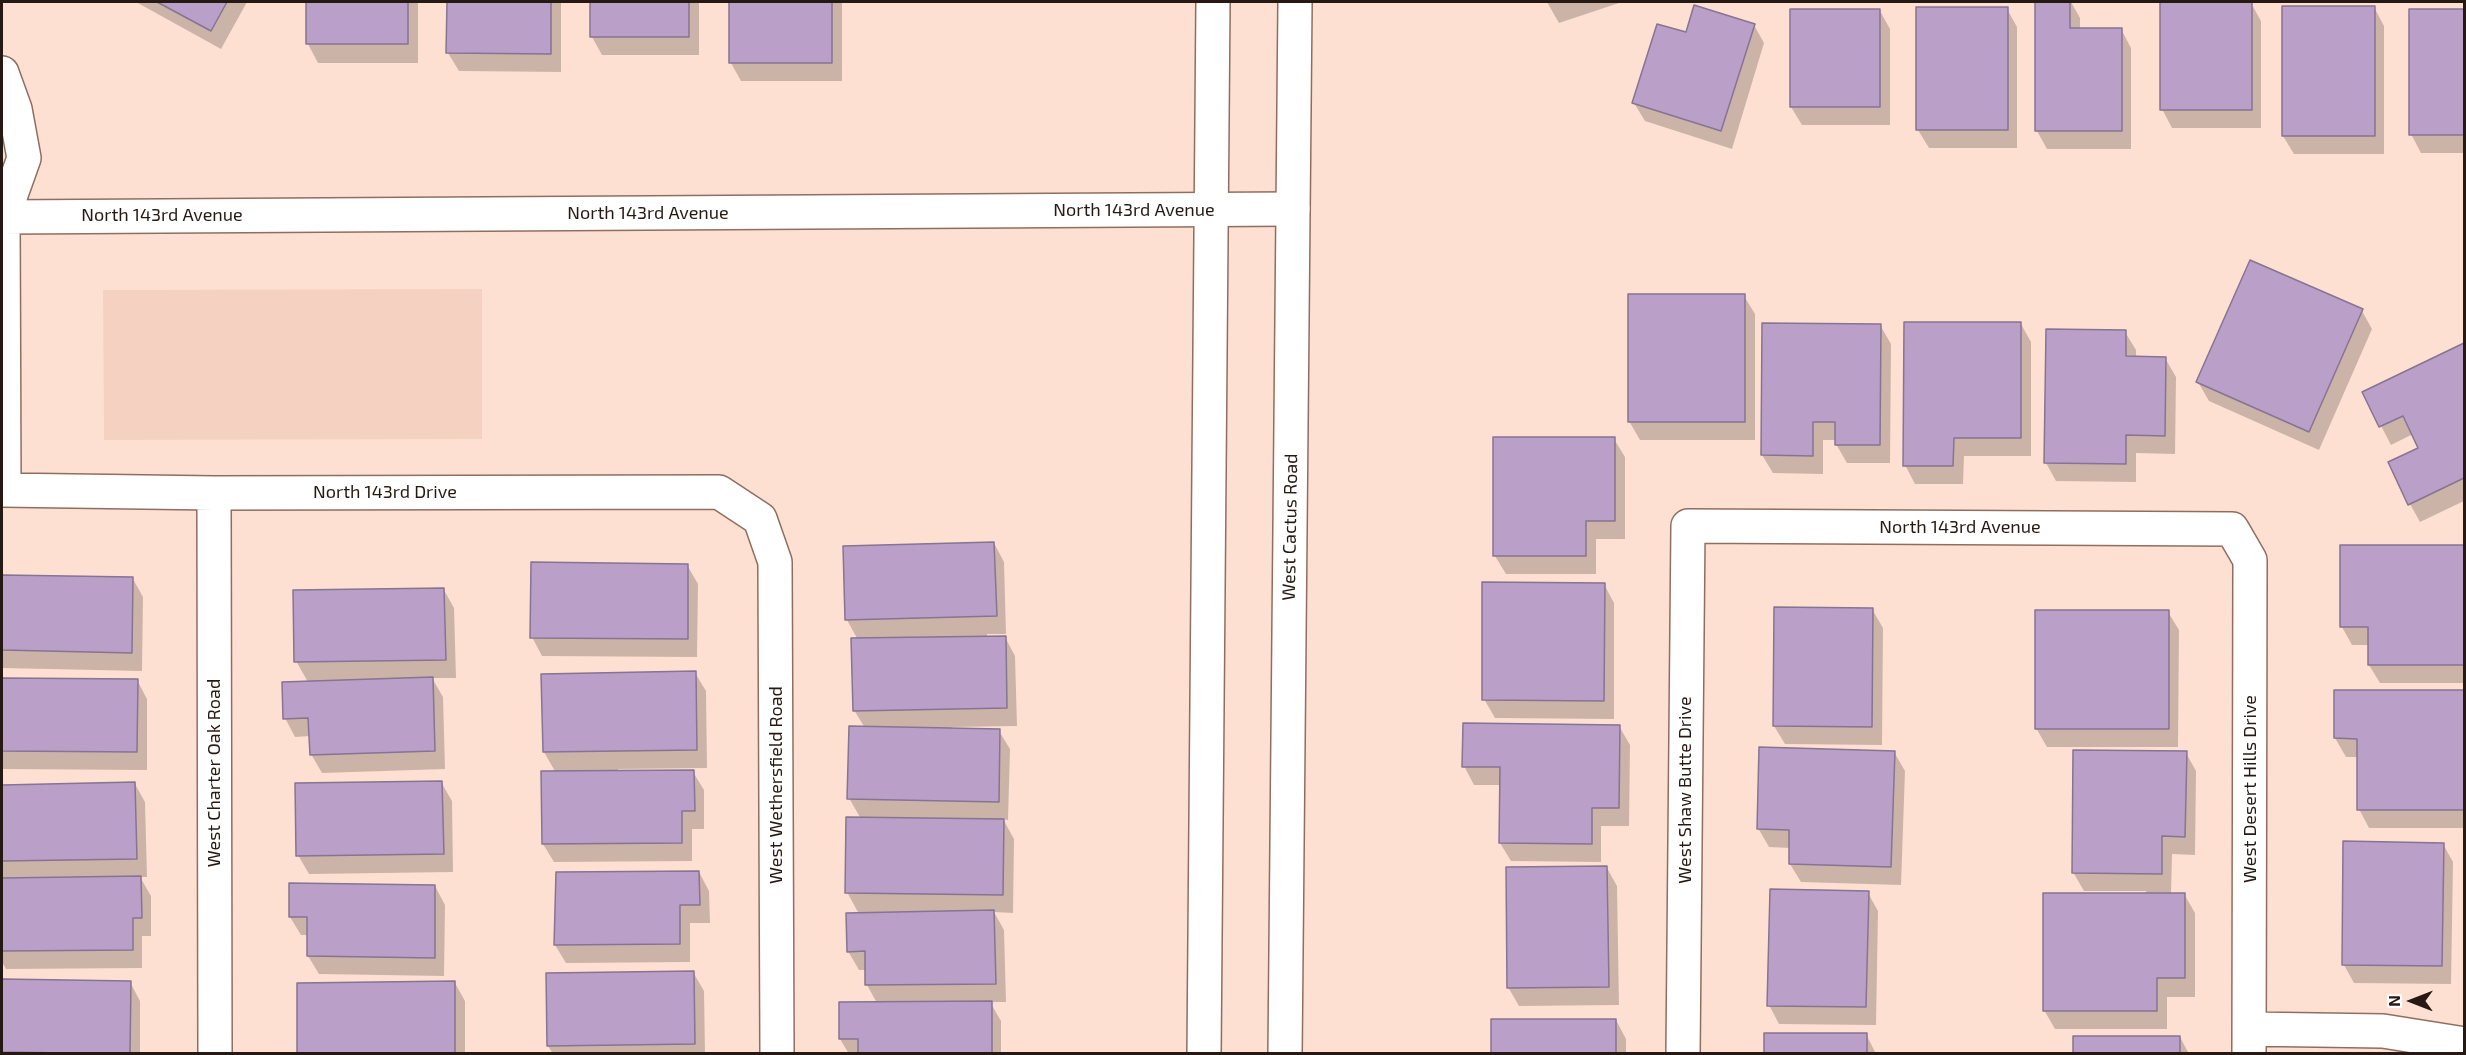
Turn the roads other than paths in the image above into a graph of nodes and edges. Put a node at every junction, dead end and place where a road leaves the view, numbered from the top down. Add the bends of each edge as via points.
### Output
1 (1213, 2) edge
2 (1295, 2) edge
3 (2, 73) edge
4 (1210, 209) junction
5 (1293, 209) junction
6 (2, 215) edge
7 (3, 490) edge
8 (214, 493) junction
9 (759, 519) joint
10 (1688, 526) joint
11 (2232, 529) joint
12 (2249, 1041) edge
13 (2464, 1044) edge
14 (215, 1053) edge
15 (777, 1053) edge
16 (1204, 1053) edge
17 (1285, 1053) edge
18 (1683, 1053) edge

1 - 4 street
2 - 5 street, West Cactus Road
3 - 6 street via 15,109 24,158
4 - 5 street, North 143rd Avenue
4 - 6 street, North 143rd Avenue
4 - 16 street
5 - 17 street, West Cactus Road
6 - 7 street
7 - 8 street, North 143rd Drive
8 - 9 street, North 143rd Drive via 719,492
8 - 14 street, West Charter Oak Road
9 - 15 street, West Wethersfield Road via 775,562
10 - 11 street, North 143rd Avenue
10 - 18 street, West Shaw Butte Drive
11 - 12 street, West Desert Hills Drive via 2250,560
12 - 13 street via 2383,1030

